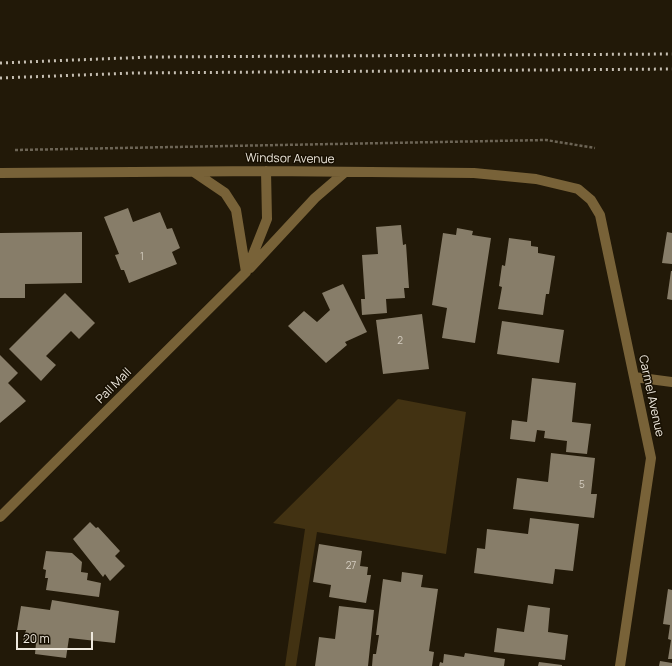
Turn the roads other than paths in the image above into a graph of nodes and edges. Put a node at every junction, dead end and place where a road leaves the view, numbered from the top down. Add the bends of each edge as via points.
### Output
1 (266, 171) junction
2 (194, 172) junction
3 (0, 173) edge
4 (344, 173) junction
5 (578, 189) joint
6 (246, 272) junction
7 (634, 377) junction
8 (672, 382) edge
9 (0, 517) edge
10 (620, 666) edge

1 - 2 street, Windsor Avenue
1 - 4 street, Windsor Avenue
1 - 6 street, Pall Mall via 267,219
2 - 3 street, Windsor Avenue
2 - 6 street via 225,193 236,210
4 - 5 street, Windsor Avenue via 474,173 536,179
4 - 6 street, Pall Mall via 315,198
5 - 7 street, Carmel Avenue via 591,200 600,215
6 - 9 street, Pall Mall
7 - 8 street
7 - 10 street, Carmel Avenue via 651,458

